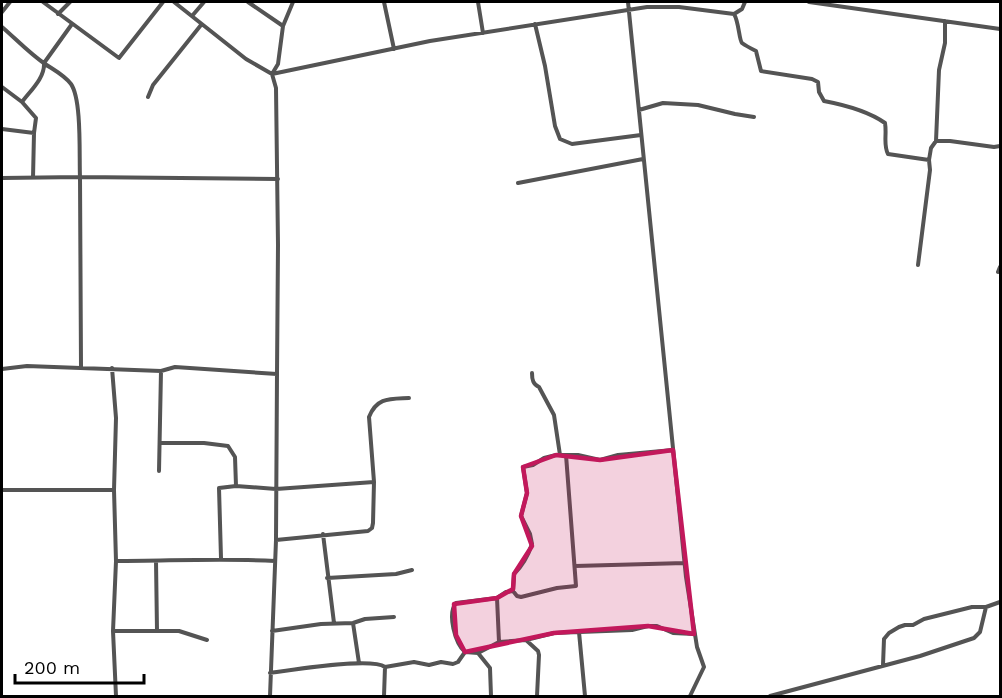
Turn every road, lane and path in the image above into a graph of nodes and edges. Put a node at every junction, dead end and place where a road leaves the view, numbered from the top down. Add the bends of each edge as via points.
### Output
1 (10, 2) edge
2 (43, 2) edge
3 (70, 2) edge
4 (163, 2) edge
5 (174, 2) edge
6 (204, 2) edge
7 (248, 2) edge
8 (292, 2) edge
9 (384, 2) edge
10 (478, 2) edge
11 (628, 2) edge
12 (745, 2) edge
13 (809, 2) edge
14 (629, 10) junction
15 (2, 12) edge
16 (58, 14) junction
17 (734, 14) junction
18 (192, 16) junction
19 (945, 21) junction
20 (72, 24) junction
21 (536, 24) junction
22 (201, 25) junction
23 (283, 26) junction
24 (2, 27) edge
25 (1000, 29) edge
26 (483, 33) junction
27 (394, 49) junction
28 (44, 63) junction
29 (272, 74) junction
30 (2, 87) edge
31 (148, 97) dead end
32 (22, 102) junction
33 (639, 110) junction
34 (754, 117) dead end
35 (2, 129) edge
36 (34, 133) junction
37 (641, 135) junction
38 (936, 141) junction
39 (1000, 146) edge
40 (643, 159) junction
41 (929, 160) junction
42 (80, 177) junction
43 (2, 178) edge
44 (33, 178) junction
45 (278, 179) junction
46 (518, 183) dead end
47 (918, 265) dead end
48 (1000, 267) edge
49 (998, 272) dead end
50 (81, 367) junction
51 (112, 368) junction
52 (2, 369) edge
53 (161, 371) junction
54 (532, 373) dead end
55 (276, 374) junction
56 (409, 398) dead end
57 (160, 443) junction
58 (673, 450) junction
59 (560, 455) junction
60 (566, 455) junction
61 (159, 471) dead end
62 (374, 482) junction
63 (236, 486) junction
64 (276, 489) junction
65 (2, 490) edge
66 (114, 490) junction
67 (323, 534) junction
68 (276, 540) junction
69 (221, 558) junction
70 (116, 561) junction
71 (156, 561) junction
72 (275, 561) junction
73 (685, 564) junction
74 (575, 566) junction
75 (412, 570) dead end
76 (327, 578) junction
77 (513, 591) junction
78 (496, 598) junction
79 (1000, 602) edge
80 (986, 607) junction
81 (394, 617) dead end
82 (334, 623) junction
83 (352, 623) junction
84 (113, 631) junction
85 (272, 631) junction
86 (157, 632) junction
87 (579, 632) junction
88 (694, 634) junction
89 (207, 640) dead end
90 (526, 640) junction
91 (499, 642) junction
92 (465, 652) junction
93 (478, 653) junction
94 (359, 663) junction
95 (883, 665) junction
96 (385, 667) junction
97 (270, 673) junction
98 (116, 696) edge
99 (270, 696) edge
100 (384, 696) edge
101 (491, 696) edge
102 (537, 696) edge
103 (585, 696) edge
104 (690, 696) edge
105 (770, 696) edge

1 - 15 street
2 - 16 street
3 - 16 street
4 - 20 street via 119,58
5 - 18 street
6 - 18 street
7 - 23 street
8 - 23 street
9 - 27 street
10 - 26 street
11 - 14 street
12 - 17 street
13 - 19 street
14 - 17 street via 662,6
14 - 21 street
14 - 33 street
16 - 20 street
17 - 41 street via 740,26 739,39 756,51 761,71 818,82 824,101 847,106 885,123 888,154
18 - 22 street
19 - 25 street
19 - 38 street
20 - 28 street
21 - 26 street
21 - 37 street via 560,139 572,144
22 - 29 street
22 - 31 street via 153,85
23 - 29 street via 278,64
24 - 28 street
26 - 27 street
27 - 29 street
28 - 32 street via 41,76
28 - 42 street via 72,85
29 - 45 street via 278,101
30 - 32 street
32 - 36 street via 36,118
33 - 34 street via 663,103 698,105
33 - 37 street
35 - 36 street
36 - 44 street
37 - 40 street
38 - 39 street
38 - 41 street
40 - 46 street
40 - 58 street
41 - 47 street
42 - 44 street
42 - 45 street
42 - 50 street
43 - 44 street
45 - 55 street
48 - 49 street
50 - 51 street
50 - 52 street
51 - 53 street
51 - 66 street via 116,418
53 - 55 street via 175,367
53 - 57 street
54 - 59 street via 535,385 554,414
55 - 64 street
56 - 62 street via 384,400 369,417
57 - 61 street
57 - 63 street via 228,446 235,457
58 - 60 street via 600,460
58 - 73 street
59 - 60 street
59 - 77 street via 523,467 527,493 521,516 532,544 524,565 514,574
60 - 74 street
62 - 64 street
62 - 67 street via 372,528
63 - 64 street
63 - 69 street via 219,488
64 - 68 street
65 - 66 street
66 - 70 street
67 - 68 street
67 - 76 street
68 - 72 street
69 - 71 street
69 - 72 street
70 - 71 street
70 - 84 street
71 - 86 street
72 - 85 street
73 - 74 street
73 - 88 street
74 - 77 street via 574,587 521,597
75 - 76 street
76 - 82 street
77 - 78 street
78 - 91 street
78 - 92 street via 454,604 458,644
79 - 80 street
80 - 95 street via 980,632 974,638
80 - 95 street via 972,607 889,633 884,639
81 - 83 street
82 - 83 street
82 - 85 street
83 - 94 street
84 - 86 street
84 - 98 street
85 - 97 street
86 - 89 street via 180,631
87 - 88 street via 657,626 673,633
87 - 90 street
87 - 103 street
88 - 104 street via 704,667
90 - 91 street
90 - 102 street via 539,655
91 - 93 street
92 - 93 street
92 - 96 street via 453,664 414,662
93 - 101 street via 490,668
94 - 96 street via 379,663
94 - 97 street
95 - 105 street
96 - 100 street
97 - 99 street

